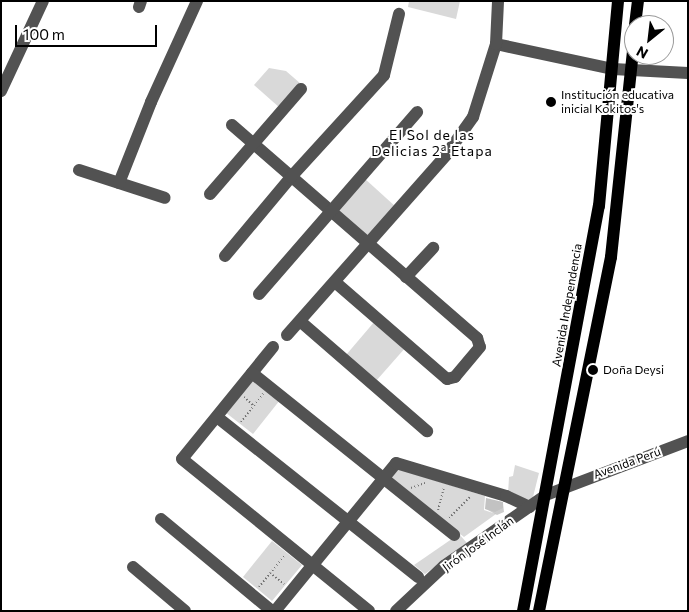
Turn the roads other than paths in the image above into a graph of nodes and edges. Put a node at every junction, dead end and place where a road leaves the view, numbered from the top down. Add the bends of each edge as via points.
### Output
1 (42, 1) edge
2 (197, 1) edge
3 (498, 1) edge
4 (618, 1) edge
5 (638, 1) edge
6 (399, 14) dead end
7 (636, 15) edge
8 (496, 44) junction
9 (631, 65) edge
10 (612, 69) junction
11 (631, 69) junction
12 (688, 73) edge
13 (301, 89) dead end
14 (1, 91) edge
15 (417, 112) dead end
16 (232, 125) dead end
17 (253, 143) junction
18 (605, 153) junction
19 (623, 154) junction
20 (79, 170) dead end
21 (291, 177) junction
22 (119, 183) junction
23 (210, 194) dead end
24 (601, 196) junction
25 (618, 197) junction
26 (165, 198) dead end
27 (330, 211) junction
28 (367, 243) junction
29 (433, 248) dead end
30 (225, 256) dead end
31 (406, 277) junction
32 (335, 282) junction
33 (259, 294) dead end
34 (301, 322) junction
35 (288, 335) dead end
36 (574, 341) junction
37 (592, 344) junction
38 (273, 347) dead end
39 (252, 373) junction
40 (217, 417) junction
41 (427, 431) dead end
42 (688, 441) edge
43 (384, 478) junction
44 (566, 485) junction
45 (546, 495) junction
46 (530, 506) junction
47 (161, 519) dead end
48 (349, 520) junction
49 (454, 535) dead end
50 (313, 565) junction
51 (133, 567) dead end
52 (418, 577) dead end
53 (526, 592) junction
54 (543, 595) junction
55 (185, 611) edge
56 (273, 611) edge
57 (369, 611) edge
58 (396, 611) edge
59 (523, 611) edge
60 (539, 611) edge

1 - 14 street
2 - 22 street
3 - 8 street
4 - 10 main road, Avenida Independencia
5 - 7 main road
6 - 21 street via 384,75
8 - 10 street
8 - 28 street via 473,117 446,155
9 - 11 main road
10 - 11 street
10 - 18 main road, Avenida Independencia
11 - 12 street
11 - 19 main road
13 - 17 street
15 - 27 street
16 - 17 street
17 - 21 street
17 - 23 street
18 - 19 main road
18 - 24 main road, Avenida Independencia
19 - 25 main road
20 - 22 street
21 - 27 street
21 - 30 street
22 - 26 street
24 - 25 main road
24 - 36 main road, Avenida Independencia
25 - 37 main road via 610,257
27 - 28 street
27 - 33 street
28 - 31 street
28 - 32 street
29 - 31 street
31 - 32 street via 479,341 478,350 453,379 444,377
32 - 34 street
34 - 35 street
34 - 41 street
36 - 37 main road
36 - 45 main road, Avenida Independencia
37 - 44 main road
38 - 39 street
39 - 40 street
39 - 43 street
40 - 48 street
40 - 50 street via 182,459
42 - 44 street, Avenida Perú
43 - 46 street via 396,463
43 - 48 street
43 - 49 street
44 - 45 street, Jirón José Inclán
44 - 54 main road
45 - 46 street, Jirón José Inclán
45 - 53 main road, Avenida Independencia
46 - 58 street, Jirón José Inclán via 444,566
47 - 56 street
48 - 50 street
48 - 52 street
50 - 56 street
50 - 57 street
51 - 55 street
53 - 54 main road
53 - 59 main road, Avenida Independencia
54 - 60 main road

